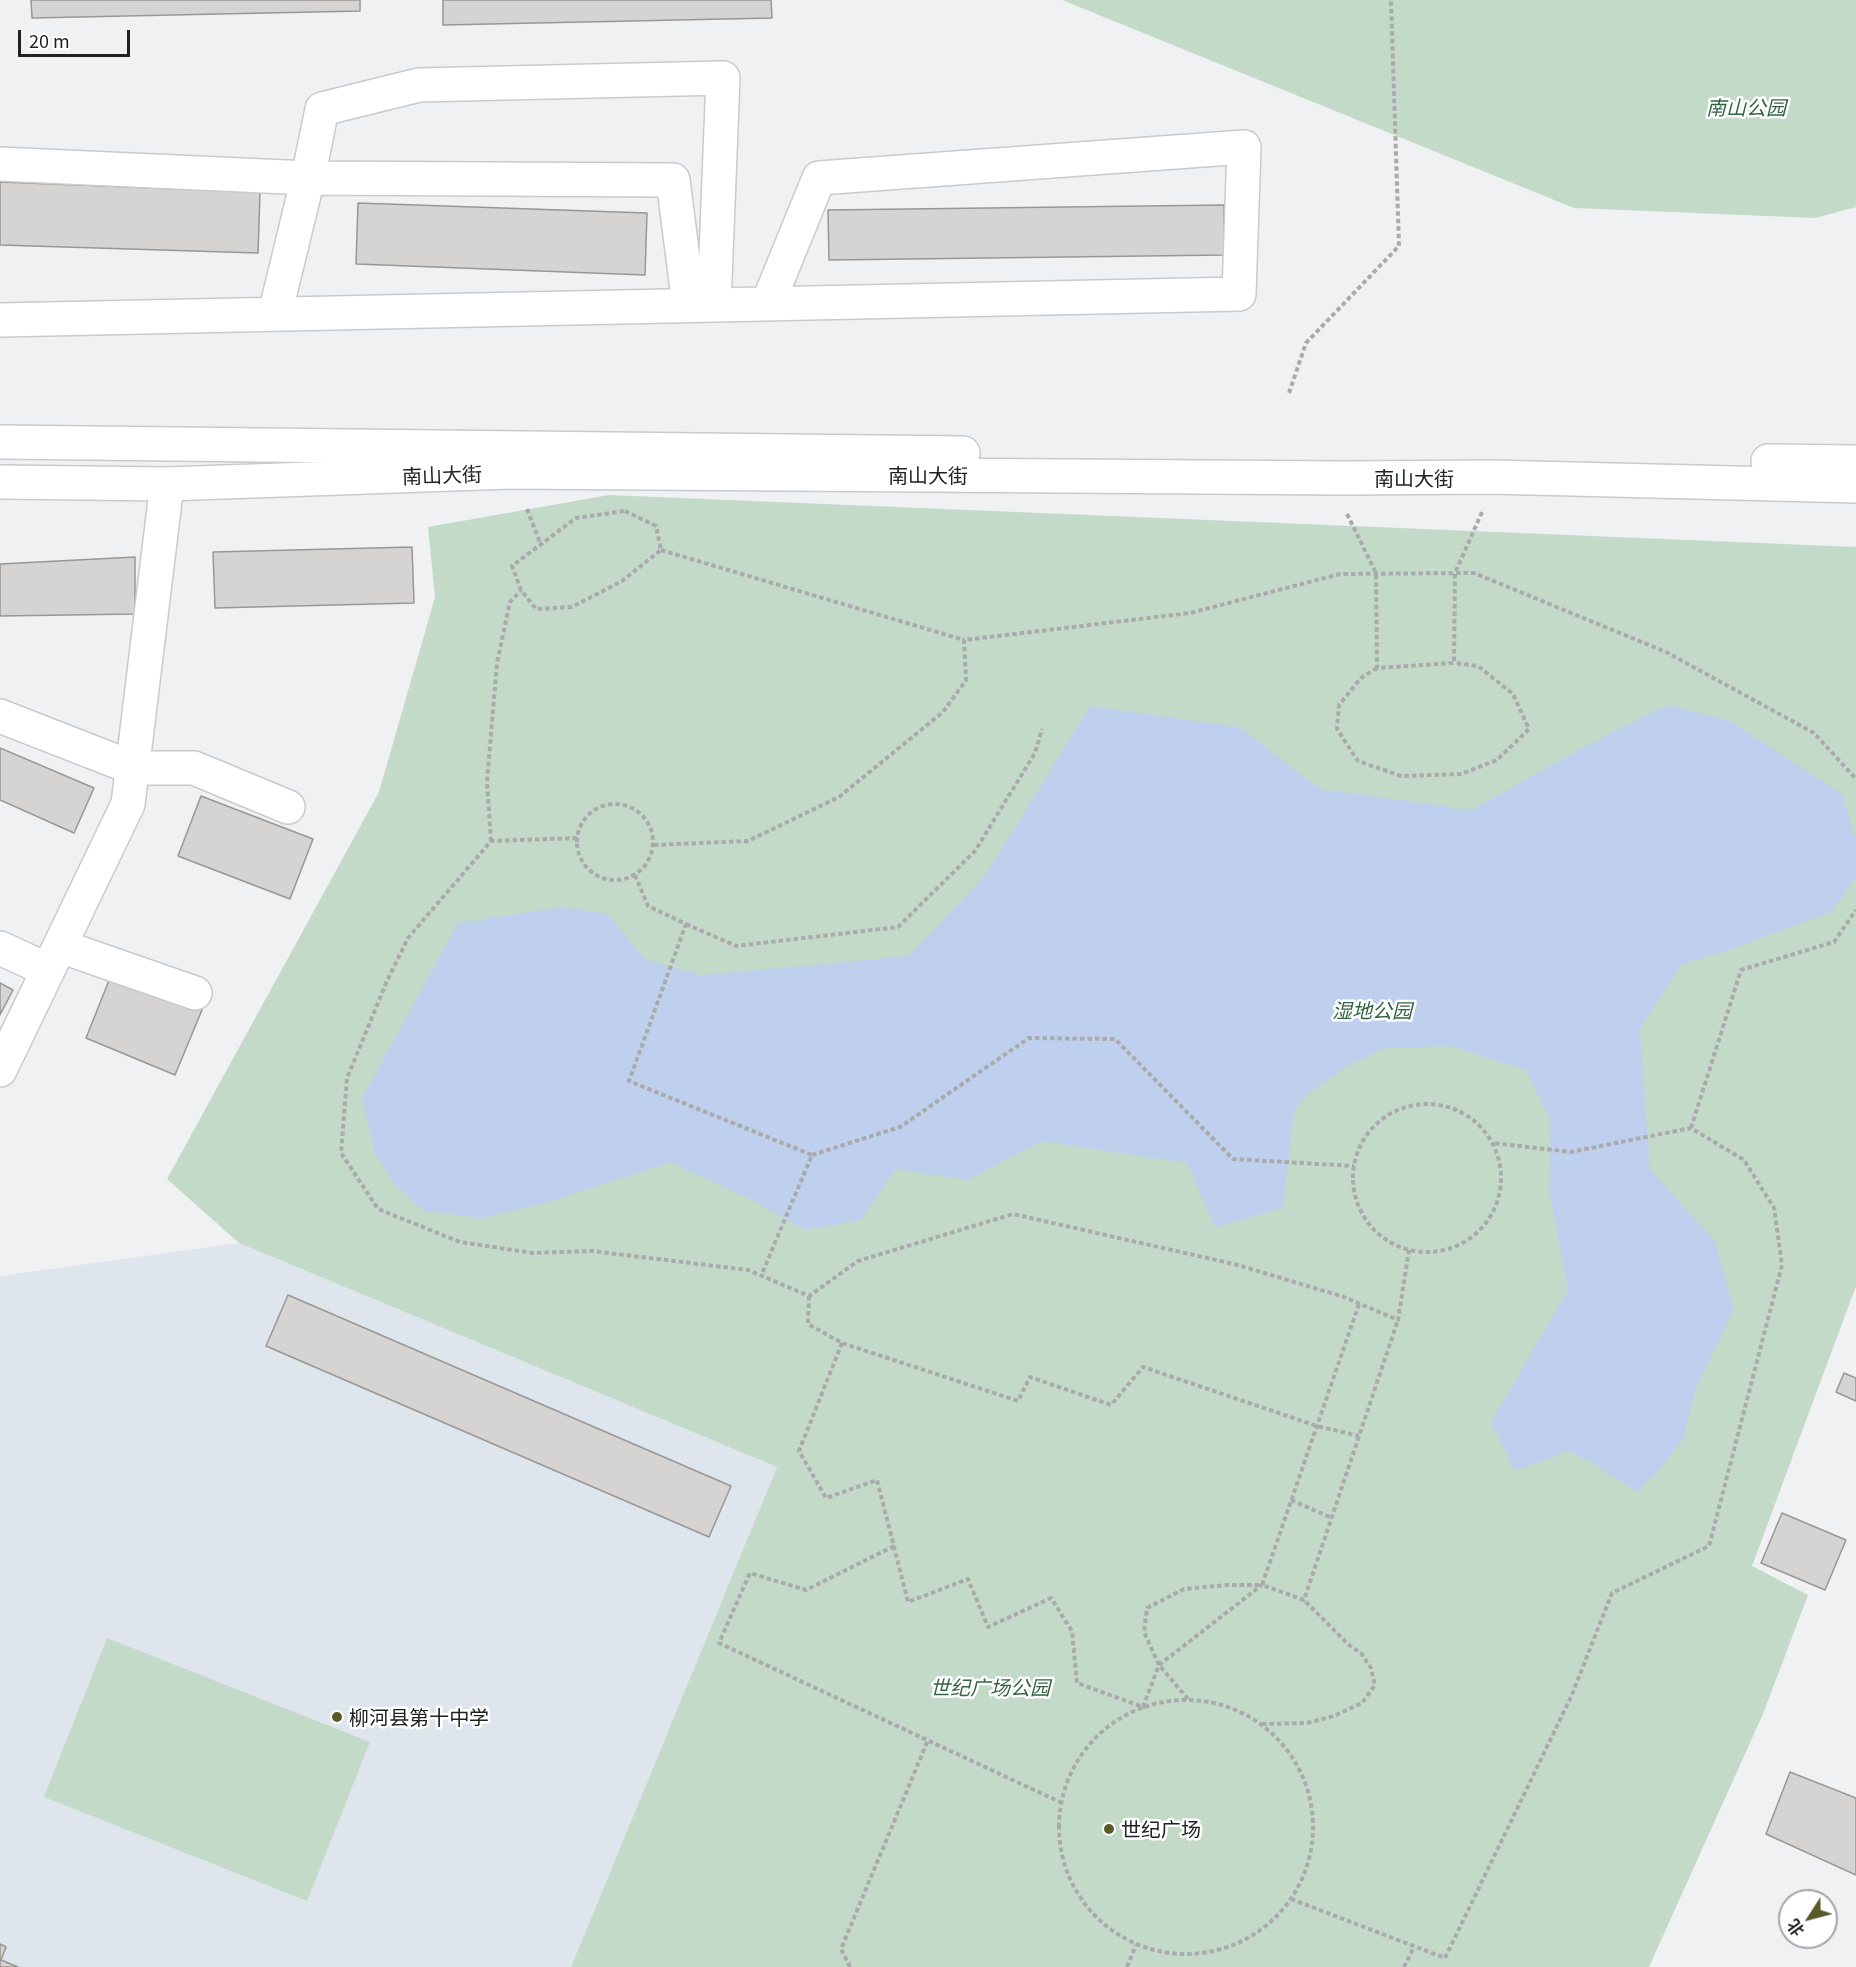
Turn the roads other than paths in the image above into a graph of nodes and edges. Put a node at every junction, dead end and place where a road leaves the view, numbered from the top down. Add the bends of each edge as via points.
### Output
1 (0, 164) edge
2 (308, 178) junction
3 (768, 303) junction
4 (701, 305) junction
5 (275, 314) junction
6 (0, 320) edge
7 (0, 442) edge
8 (1856, 462) edge
9 (0, 482) edge
10 (167, 484) junction
11 (1856, 486) edge
12 (0, 716) edge
13 (133, 768) junction
14 (288, 807) dead end
15 (0, 948) edge
16 (54, 958) junction
17 (195, 993) dead end
18 (0, 1070) edge

1 - 2 street
2 - 4 street via 673,180
2 - 4 street via 322,110 419,85 723,78
2 - 5 street
3 - 3 street via 1239,294 1244,147 819,178
3 - 4 street
4 - 5 street
5 - 6 street
7 - 8 street, 南山大街
9 - 10 street, 南山大街
10 - 11 street, 南山大街 via 510,472 1491,477
10 - 13 street
12 - 13 street
13 - 14 street via 194,768
13 - 16 street via 128,804
15 - 16 street
16 - 17 street
16 - 18 street

